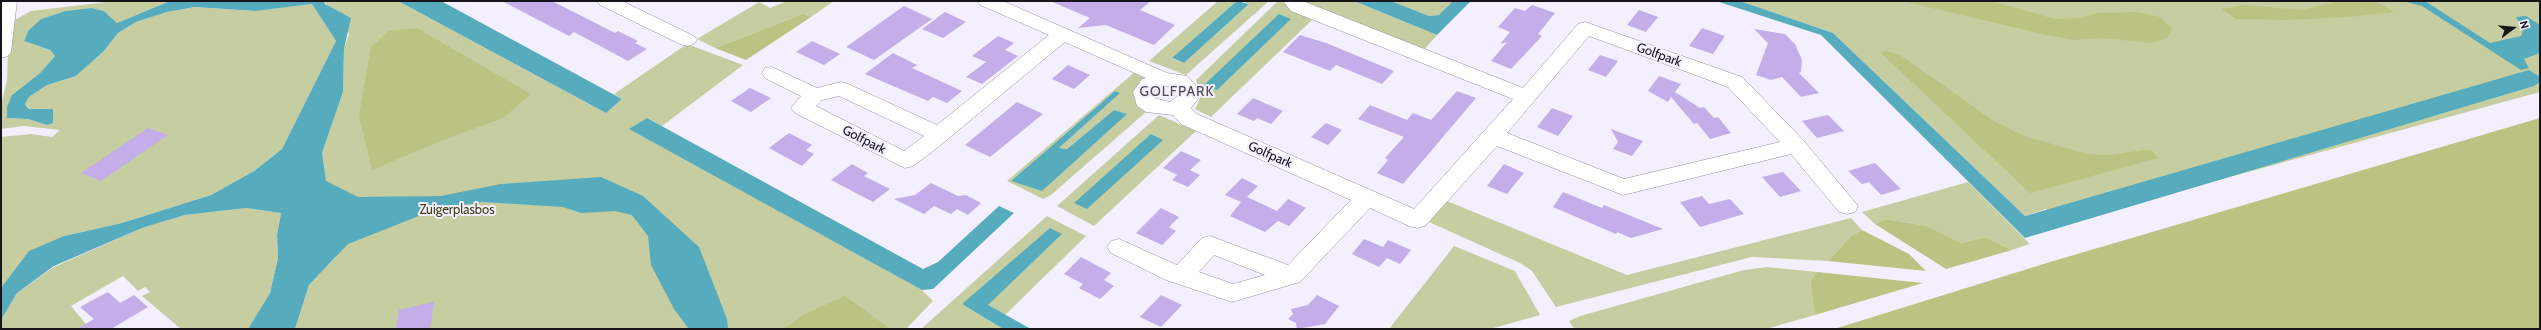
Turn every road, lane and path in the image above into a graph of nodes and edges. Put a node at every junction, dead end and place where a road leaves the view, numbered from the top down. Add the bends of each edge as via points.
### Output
1 (7, 1) edge
2 (607, 1) edge
3 (987, 1) edge
4 (1294, 1) edge
5 (1062, 34) junction
6 (687, 40) dead end
7 (1, 52) edge
8 (772, 73) dead end
9 (815, 94) junction
10 (1525, 96) junction
11 (939, 134) junction
12 (1493, 136) junction
13 (1796, 146) junction
14 (1366, 198) junction
15 (1847, 206) dead end
16 (1119, 248) dead end
17 (1182, 275) junction
18 (1292, 276) junction

1 - 7 street
2 - 6 street
3 - 5 street, Golfpark
4 - 10 street via 1298,7
5 - 11 street, Golfpark
5 - 14 street, Golfpark via 1158,74 1160,80 1149,84 1143,92 1144,101 1161,109 1178,107 1189,119
8 - 9 street
9 - 11 street via 841,89
9 - 11 street, Golfpark via 802,108 905,161
10 - 12 street, Golfpark
10 - 13 street, Golfpark via 1585,28 1735,82
12 - 13 street via 1623,187
12 - 14 street, Golfpark via 1417,220
13 - 15 street, Golfpark
14 - 18 street
16 - 17 street via 1174,274
17 - 18 street via 1232,293
17 - 18 street via 1210,244

